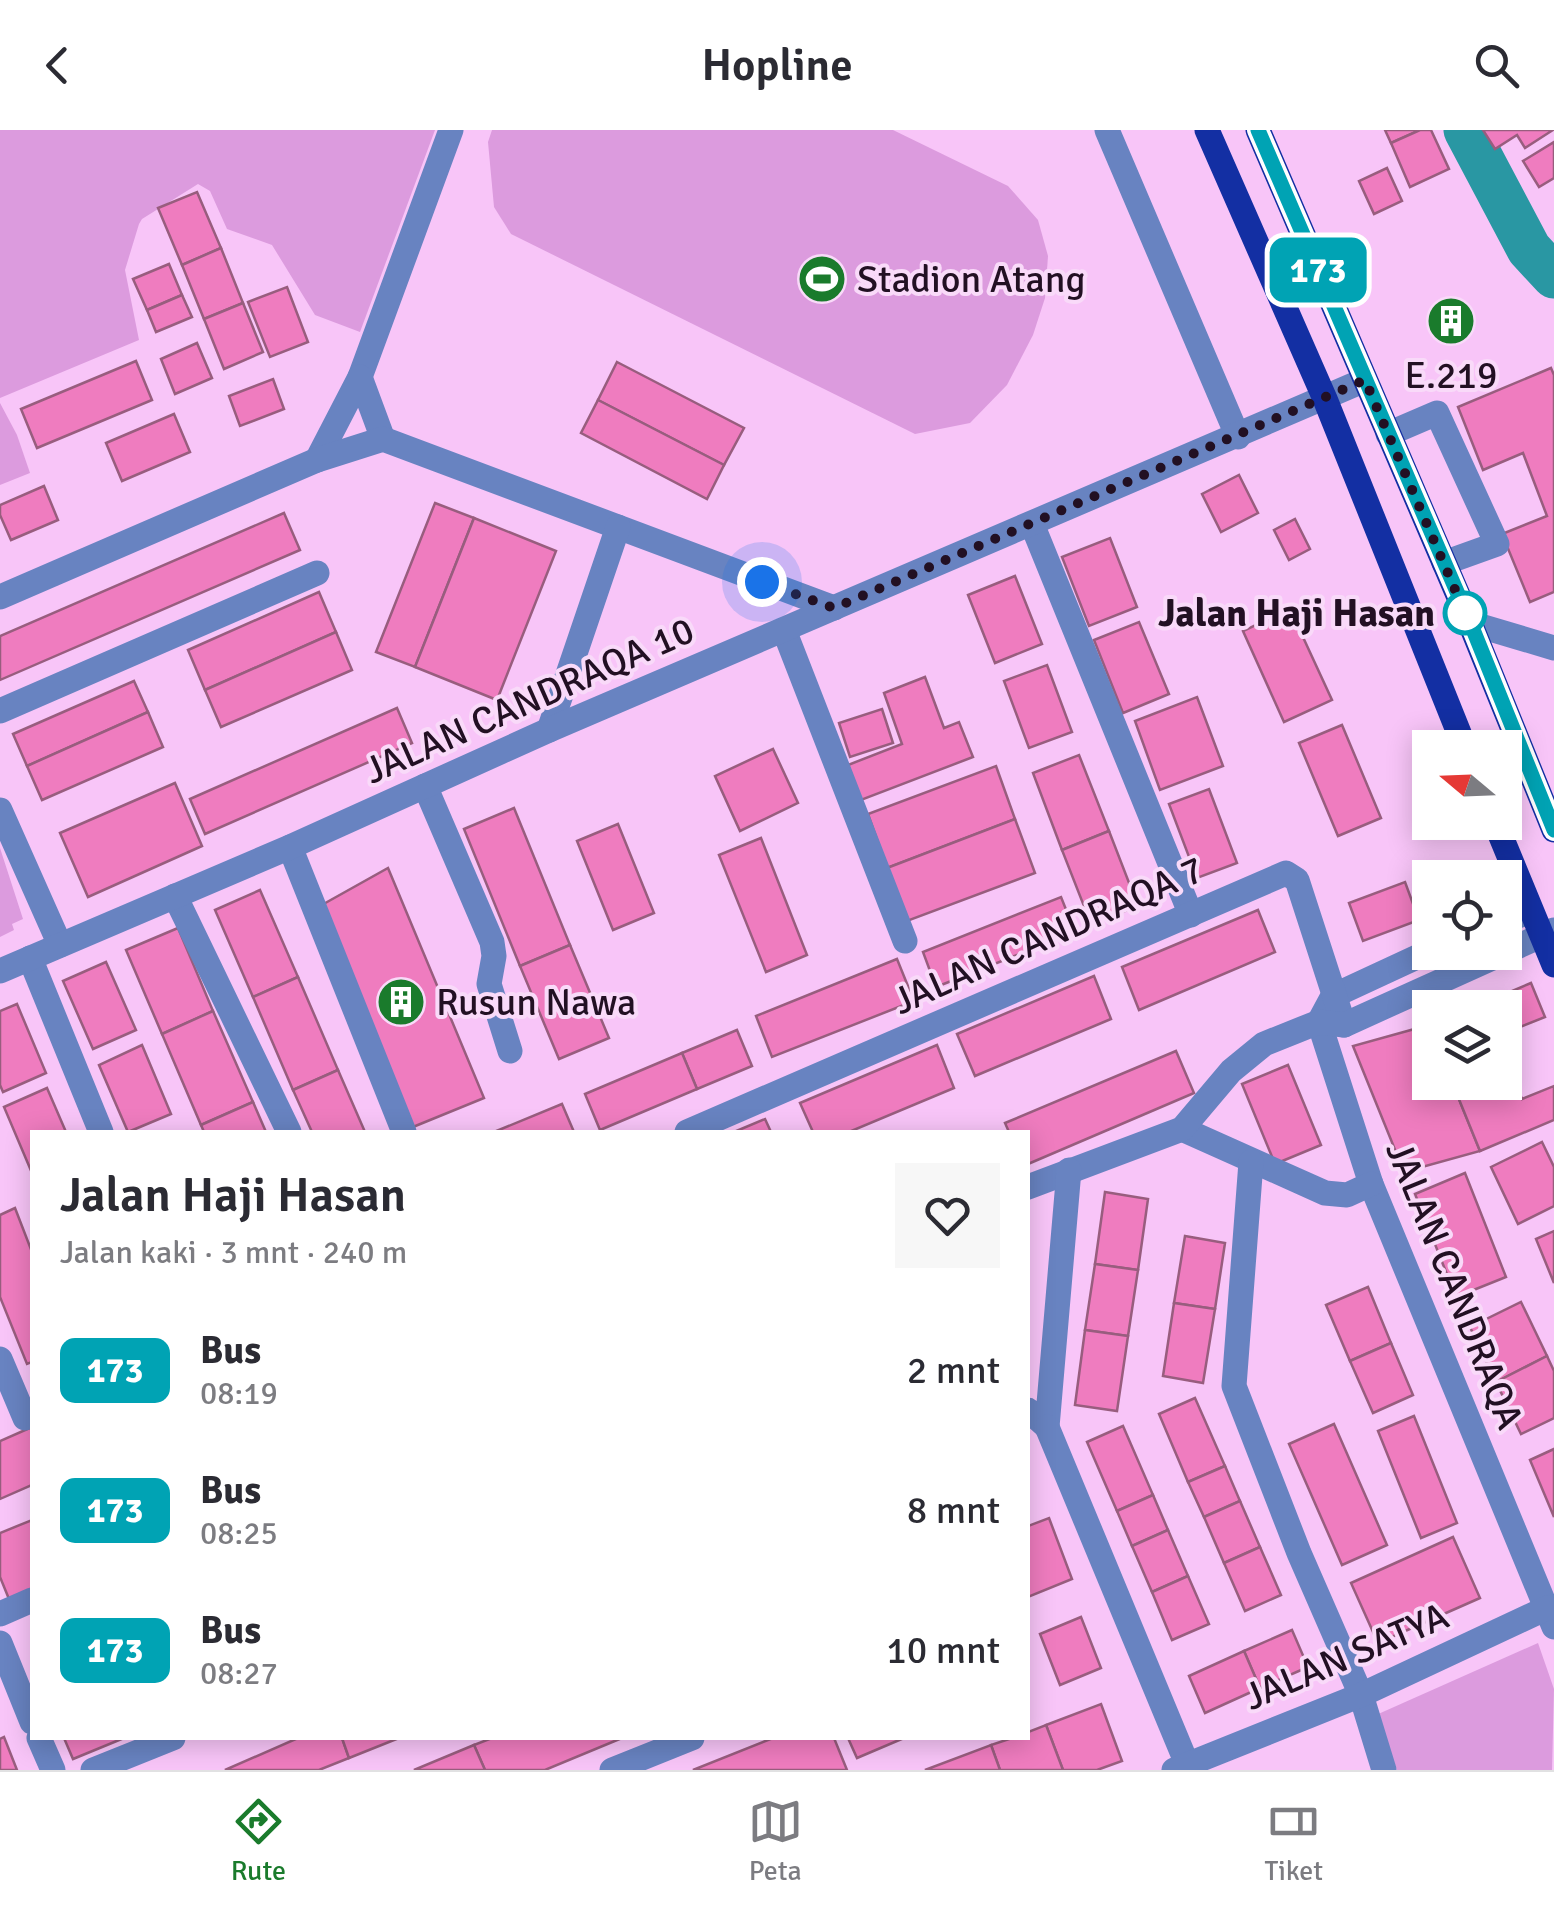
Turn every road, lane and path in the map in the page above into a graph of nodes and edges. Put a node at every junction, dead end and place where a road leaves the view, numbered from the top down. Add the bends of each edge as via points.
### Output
1 (451, 130) edge
2 (1107, 130) edge
3 (1208, 130) edge
4 (1258, 130) edge
5 (360, 377) junction
6 (1365, 380) junction
7 (1325, 399) junction
8 (1388, 434) junction
9 (1238, 437) junction
10 (383, 438) junction
11 (317, 460) junction
12 (1032, 524) junction
13 (618, 527) junction
14 (1444, 563) junction
15 (317, 573) dead end
16 (0, 596) edge
17 (834, 608) junction
18 (1470, 622) junction
19 (784, 630) junction
20 (1554, 648) edge
21 (0, 711) edge
22 (550, 730) junction
23 (1458, 730) edge
24 (424, 786) junction
25 (0, 810) edge
26 (1554, 830) edge
27 (1502, 840) edge
28 (290, 847) junction
29 (175, 896) junction
30 (1531, 911) junction
31 (1522, 914) edge
32 (1191, 915) junction
33 (1548, 933) edge
34 (905, 941) dead end
35 (60, 945) junction
36 (30, 958) junction
37 (1412, 959) edge
38 (1554, 965) edge
39 (0, 971) edge
40 (1332, 996) junction
41 (1322, 1024) junction
42 (510, 1051) dead end
43 (1182, 1129) junction
44 (100, 1130) edge
45 (288, 1130) edge
46 (403, 1130) edge
47 (692, 1130) edge
48 (1252, 1162) junction
49 (1069, 1170) junction
50 (1371, 1184) junction
51 (1030, 1187) edge
52 (0, 1359) edge
53 (29, 1416) edge
54 (1037, 1419) edge
55 (0, 1427) edge
56 (30, 1601) edge
57 (0, 1614) edge
58 (1551, 1617) edge
59 (0, 1643) edge
60 (1360, 1695) junction
61 (30, 1717) edge
62 (40, 1740) edge
63 (167, 1740) edge
64 (688, 1740) edge
65 (666, 1752) edge
66 (1181, 1767) edge
67 (52, 1770) edge
68 (93, 1770) edge
69 (612, 1770) edge
70 (1384, 1770) edge

1 - 5 street
2 - 9 street
3 - 7 main road
4 - 6 main road
5 - 10 street
5 - 11 street
6 - 7 street, JALAN CANDRAQA 10
6 - 8 main road
7 - 9 street, JALAN CANDRAQA 10
7 - 23 main road
8 - 14 main road
8 - 14 street via 1437,413 1498,544
9 - 12 street, JALAN CANDRAQA 10
10 - 11 street
10 - 13 street
11 - 16 street
12 - 17 street, JALAN CANDRAQA 10
12 - 32 street
13 - 17 street
13 - 22 street
14 - 18 main road
15 - 21 street
17 - 19 street, JALAN CANDRAQA 10
18 - 20 street
18 - 26 main road
19 - 22 street, JALAN CANDRAQA 10
19 - 34 street
22 - 24 street, JALAN CANDRAQA 10
24 - 28 street, JALAN CANDRAQA 10
24 - 42 street via 492,942 489,984
25 - 35 street
27 - 30 main road
28 - 29 street, JALAN CANDRAQA 10
28 - 46 street
29 - 35 street, JALAN CANDRAQA 10
29 - 45 street
30 - 31 street
30 - 33 main road
32 - 40 street, JALAN CANDRAQA 7 via 1292,874
32 - 47 street, JALAN CANDRAQA 7
33 - 38 main road
33 - 41 street
35 - 36 street, JALAN CANDRAQA 10
36 - 39 street, JALAN CANDRAQA 10
36 - 44 street
37 - 40 street
40 - 41 street
41 - 43 street via 1244,1058
41 - 50 street, JALAN CANDRAQA
43 - 48 street
43 - 49 street
48 - 50 street via 1334,1195
48 - 60 street via 1234,1386
49 - 51 street
49 - 54 street
50 - 58 street, JALAN CANDRAQA
52 - 53 street
53 - 55 street
54 - 66 street
56 - 57 street
58 - 60 street, JALAN SATYA
59 - 61 street
60 - 66 street, JALAN SATYA
60 - 70 street
62 - 67 street
63 - 68 street
64 - 65 street
65 - 69 street

